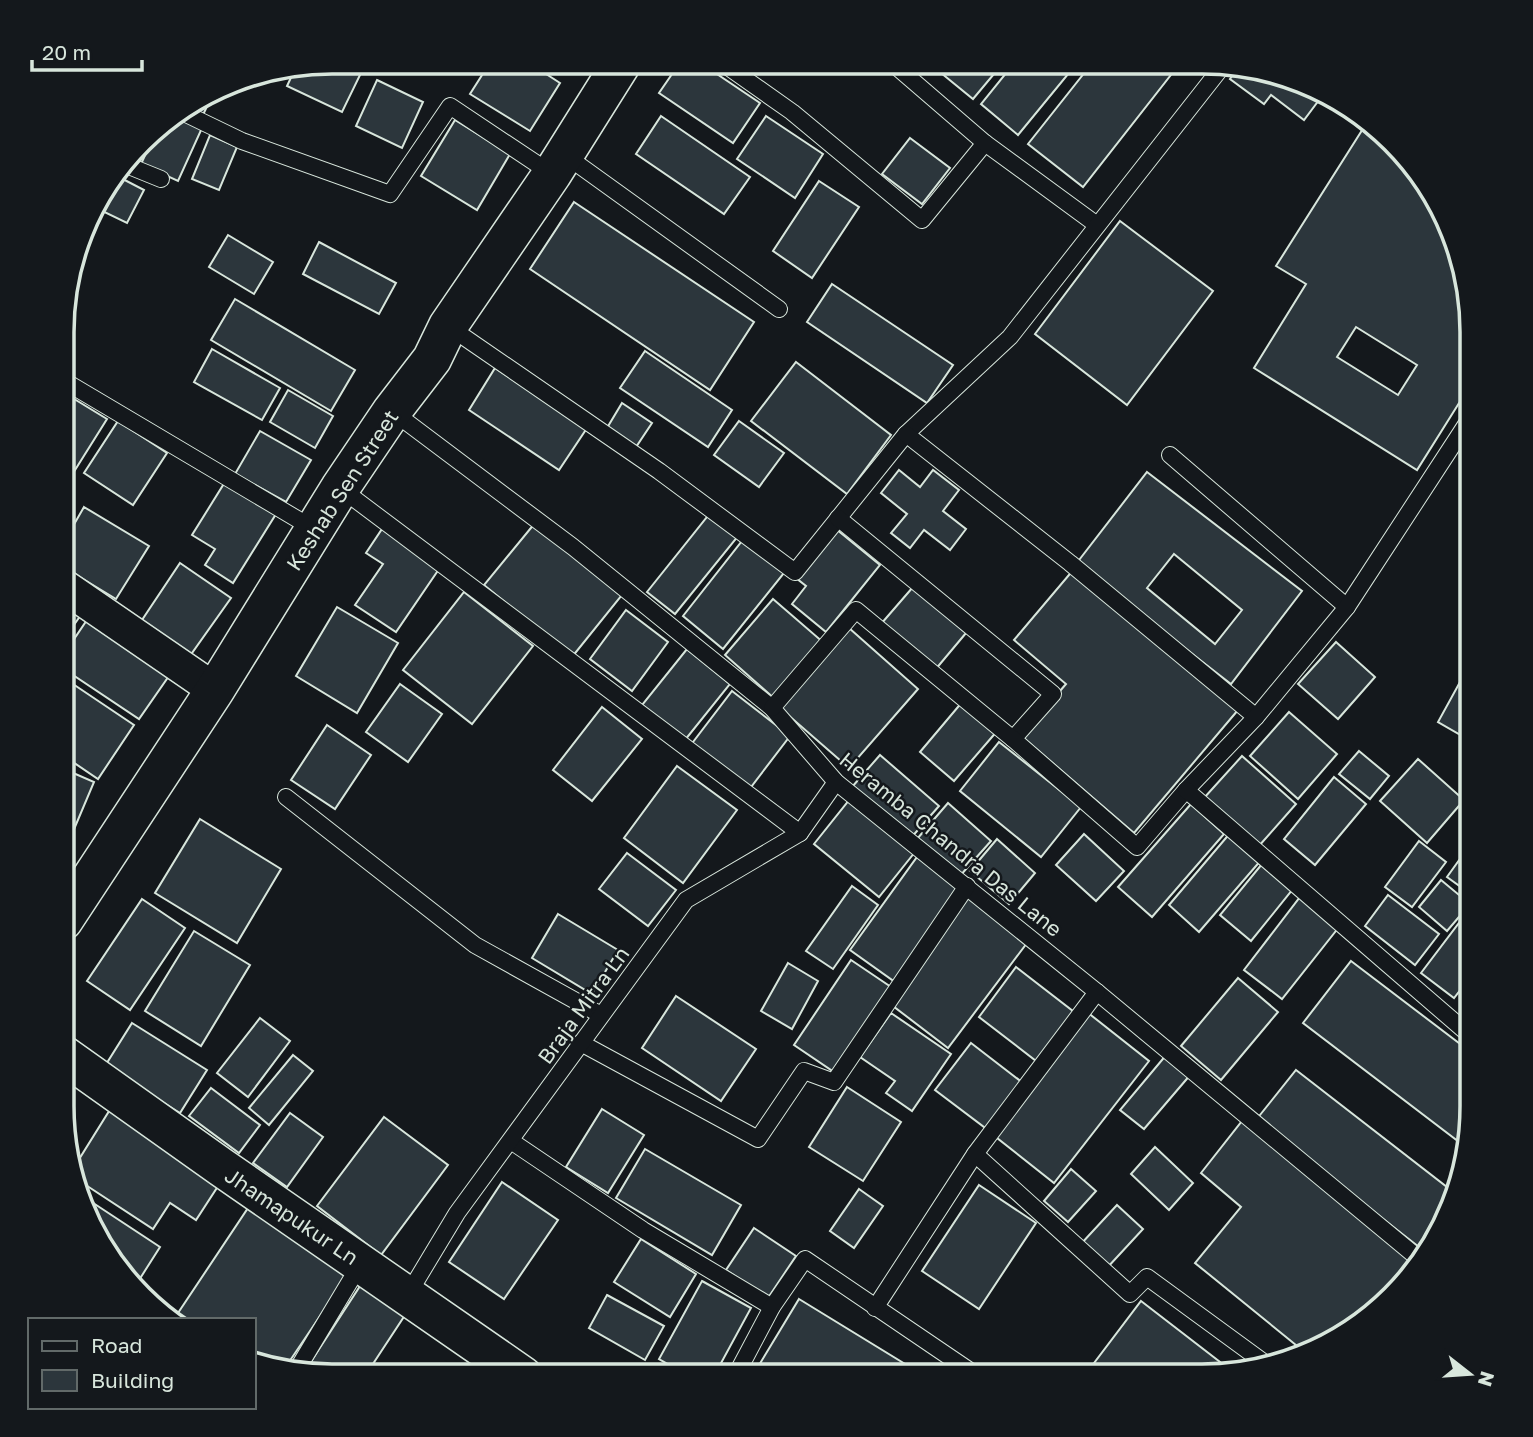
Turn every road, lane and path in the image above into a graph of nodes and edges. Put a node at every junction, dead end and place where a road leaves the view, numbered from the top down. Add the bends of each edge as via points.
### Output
1 (615, 74) edge
2 (738, 74) edge
3 (905, 74) edge
4 (1216, 74) edge
5 (190, 116) edge
6 (985, 143) junction
7 (559, 164) junction
8 (133, 167) edge
9 (162, 179) dead end
10 (1097, 225) junction
11 (779, 309) dead end
12 (448, 326) junction
13 (74, 387) edge
14 (392, 411) junction
15 (906, 434) junction
16 (1460, 434) edge
17 (1171, 455) dead end
18 (340, 488) junction
19 (838, 518) junction
20 (314, 529) junction
21 (74, 593) edge
22 (1347, 607) junction
23 (215, 690) junction
24 (772, 708) junction
25 (1256, 717) junction
26 (1013, 739) junction
27 (836, 782) junction
28 (1186, 790) junction
29 (286, 797) dead end
30 (800, 834) junction
31 (967, 886) junction
32 (74, 895) edge
33 (1097, 992) junction
34 (601, 1015) junction
35 (1460, 1027) edge
36 (581, 1044) junction
37 (74, 1062) edge
38 (511, 1141) junction
39 (975, 1154) junction
40 (1413, 1254) edge
41 (361, 1264) junction
42 (407, 1296) junction
43 (772, 1307) junction
44 (875, 1308) junction
45 (1257, 1358) edge
46 (302, 1361) edge
47 (506, 1364) edge
48 (742, 1364) edge
49 (959, 1364) edge

1 - 7 main road, Keshab Sen Street
2 - 6 lane via 792,112 922,220
3 - 6 lane
4 - 10 lane
5 - 7 lane via 242,141 390,194 450,106
6 - 10 lane
7 - 11 lane
7 - 12 main road, Keshab Sen Street
8 - 9 lane
10 - 15 lane via 1010,337
12 - 14 main road, Keshab Sen Street via 432,359
12 - 19 lane via 659,471 795,572
13 - 20 lane
14 - 18 main road, Keshab Sen Street
14 - 24 lane, Heramba Chandra Das Lane via 573,547
15 - 19 lane
15 - 25 lane
16 - 22 lane
17 - 22 lane
18 - 20 main road, Keshab Sen Street
18 - 30 lane
19 - 26 lane via 1053,694
20 - 23 main road, Keshab Sen Street
21 - 23 street
22 - 25 lane
23 - 32 main road, Keshab Sen Street
24 - 26 lane via 856,610
24 - 27 lane, Heramba Chandra Das Lane
25 - 28 lane
26 - 28 lane via 1137,847
27 - 30 lane, Braja Mitra Ln
27 - 31 lane, Heramba Chandra Das Lane
28 - 35 lane
29 - 34 lane via 475,945
30 - 34 lane, Braja Mitra Ln via 686,900
31 - 33 lane, Heramba Chandra Das Lane
31 - 36 lane via 834,1082 804,1071 758,1139
33 - 39 lane
33 - 40 lane, Heramba Chandra Das Lane
34 - 36 lane, Braja Mitra Ln
36 - 38 lane, Braja Mitra Ln
37 - 41 main road, Jhamapukur Ln
38 - 42 lane, Braja Mitra Ln via 457,1213
38 - 43 lane via 643,1230
39 - 44 lane
39 - 45 lane via 1130,1294 1147,1277
41 - 42 main road, Jhamapukur Ln
41 - 46 lane
42 - 47 main road, Jhamapukur Ln
43 - 44 lane via 805,1259
43 - 48 lane
44 - 49 lane

